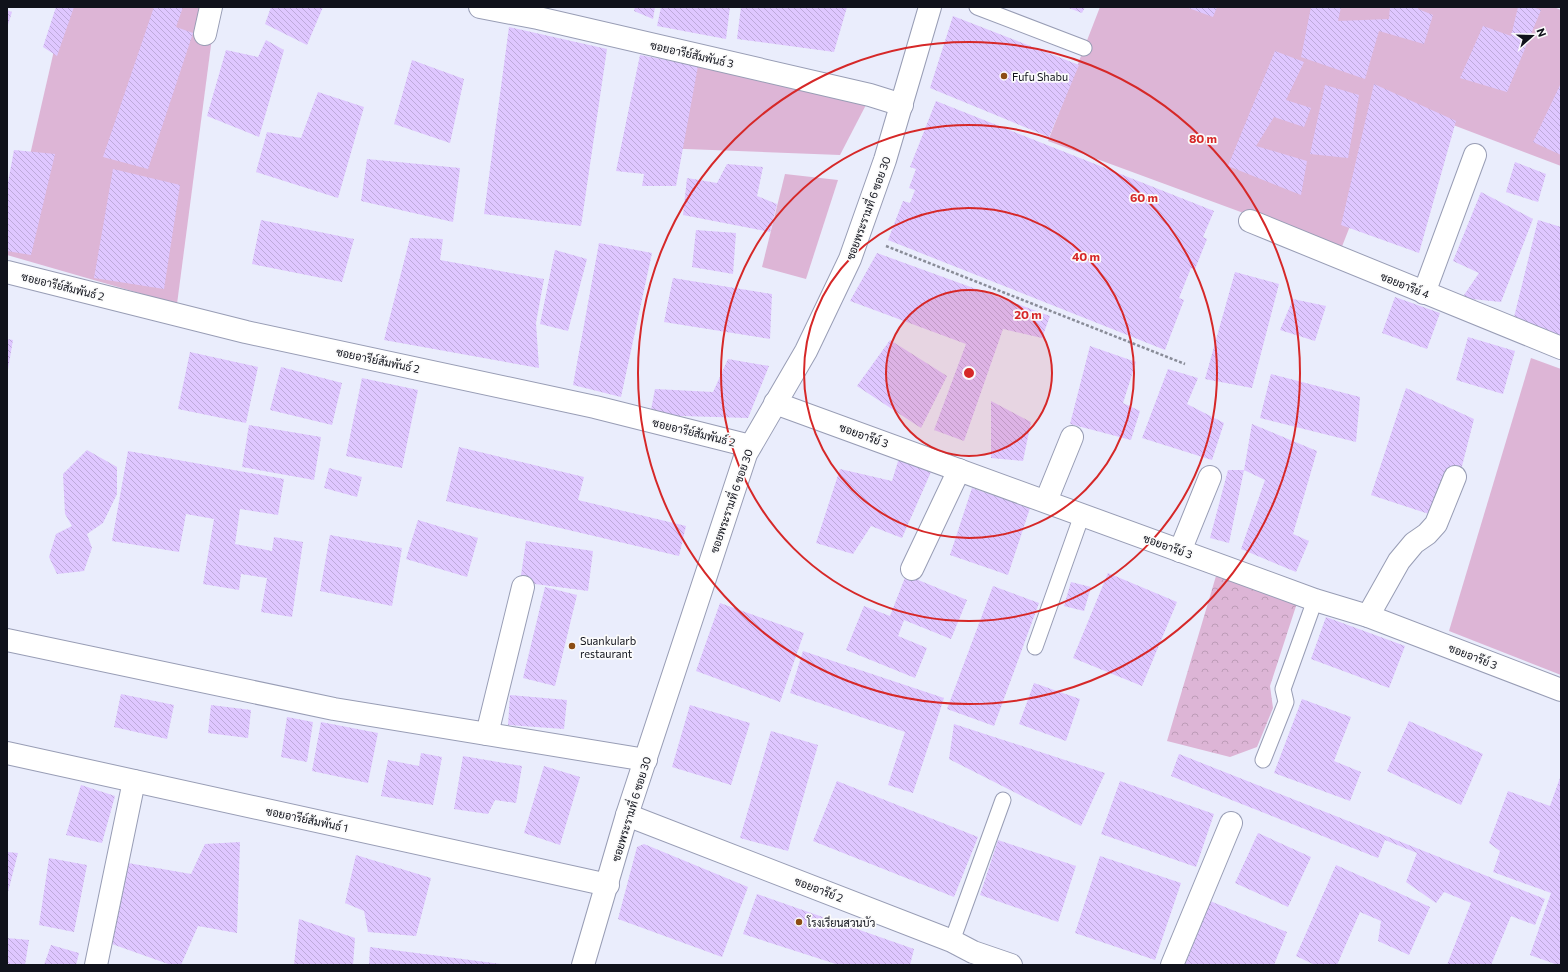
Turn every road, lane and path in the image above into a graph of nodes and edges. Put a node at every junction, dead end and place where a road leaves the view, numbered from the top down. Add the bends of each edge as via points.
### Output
1 (211, 7) edge
2 (480, 7) edge
3 (930, 7) edge
4 (977, 7) edge
5 (204, 34) dead end
6 (1084, 48) dead end
7 (902, 105) junction
8 (1475, 155) dead end
9 (1250, 221) dead end
10 (886, 246) dead end
11 (7, 272) edge
12 (1424, 293) junction
13 (1561, 348) edge
14 (1185, 364) dead end
15 (775, 403) junction
16 (1072, 437) dead end
17 (750, 446) junction
18 (959, 470) junction
19 (1210, 477) dead end
20 (1455, 477) dead end
21 (1046, 501) junction
22 (1082, 515) junction
23 (1180, 551) junction
24 (912, 569) dead end
25 (523, 587) dead end
26 (1315, 600) junction
27 (1368, 616) junction
28 (7, 640) edge
29 (1035, 647) dead end
30 (1561, 690) edge
31 (487, 734) junction
32 (7, 753) edge
33 (646, 760) junction
34 (1263, 760) dead end
35 (134, 781) junction
36 (1002, 800) dead end
37 (627, 815) junction
38 (1231, 823) dead end
39 (608, 885) junction
40 (952, 941) junction
41 (96, 965) edge
42 (583, 965) edge
43 (1011, 965) edge
44 (1172, 965) edge

1 - 5 street
2 - 7 street, ซอยอารีย์สัมพันธ์ 3 via 538,18 870,95
3 - 7 street, ซอยพระรามที่ 6 ซอย 30
4 - 6 lane
7 - 15 street, ซอยพระรามที่ 6 ซอย 30 via 850,259 806,351
8 - 12 street
9 - 12 street, ซอยอารีย์ 4
10 - 14 path
11 - 17 street, ซอยอารีย์สัมพันธ์ 2 via 246,332 595,407
12 - 13 street, ซอยอารีย์ 4
15 - 17 street, ซอยพระรามที่ 6 ซอย 30
15 - 18 street, ซอยอาร๊ย์ 3
16 - 21 street
17 - 33 street, ซอยพระรามที่ 6 ซอย 30
18 - 21 street, ซอยอาร๊ย์ 3
18 - 24 street
19 - 23 street
20 - 27 street via 1436,524 1399,560
21 - 22 street, ซอยอาร๊ย์ 3
22 - 23 street, ซอยอาร๊ย์ 3
22 - 29 lane
23 - 26 street, ซอยอาร๊ย์ 3
25 - 31 street
26 - 27 street, ซอยอาร๊ย์ 3
26 - 34 lane via 1283,690 1286,702
27 - 30 street, ซอยอาร๊ย์ 3
28 - 31 street via 334,708
31 - 33 street
32 - 35 street, ซอยอารีย์สัมพันธ์ 1
33 - 37 street, ซอยพระรามที่ 6 ซอย 30
35 - 39 street, ซอยอารีย์สัมพันธ์ 1
35 - 41 street
36 - 40 lane
37 - 39 street, ซอยพระรามที่ 6 ซอย 30
37 - 40 street, ซอยอาร๊ย์ 2
38 - 44 street
39 - 42 street, ซอยพระรามที่ 6 ซอย 30
40 - 43 street, ซอยอาร๊ย์ 2 via 973,952

